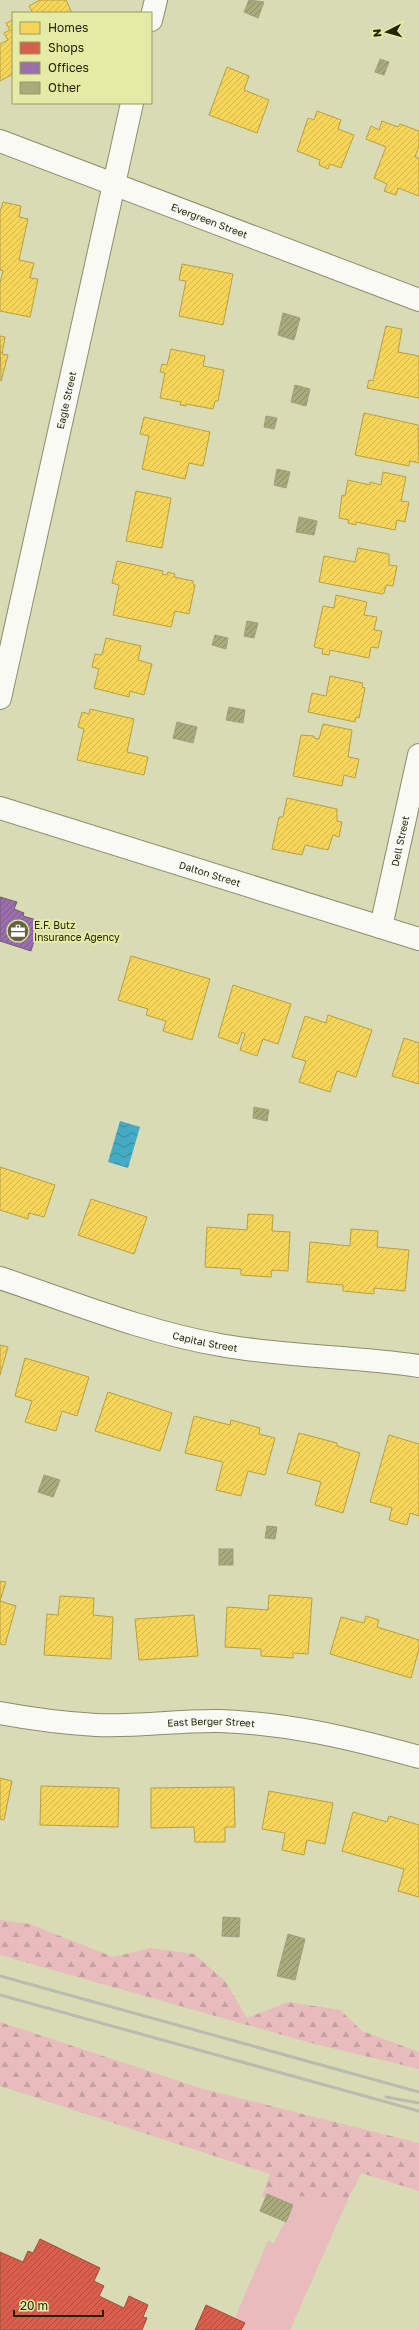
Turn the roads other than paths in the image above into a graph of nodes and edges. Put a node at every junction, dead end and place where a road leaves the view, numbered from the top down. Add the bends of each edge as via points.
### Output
1 (156, 0) edge
2 (152, 16) edge
3 (132, 104) edge
4 (0, 141) edge
5 (114, 185) junction
6 (419, 300) edge
7 (0, 698) edge
8 (419, 755) edge
9 (0, 808) edge
10 (381, 927) junction
11 (419, 939) edge
12 (0, 1278) edge
13 (419, 1366) edge
14 (0, 1712) edge
15 (419, 1758) edge

1 - 2 street
3 - 5 street, Eagle Street
4 - 5 street, Evergreen Street
5 - 6 street, Evergreen Street
5 - 7 street, Eagle Street
8 - 10 street, Dell Street
9 - 10 street, Dalton Street
10 - 11 street, Dalton Street
12 - 13 street, Capital Street via 149,1328 220,1345 291,1355 380,1360
14 - 15 street, East Berger Street via 32,1719 97,1725 218,1721 270,1724 322,1732

